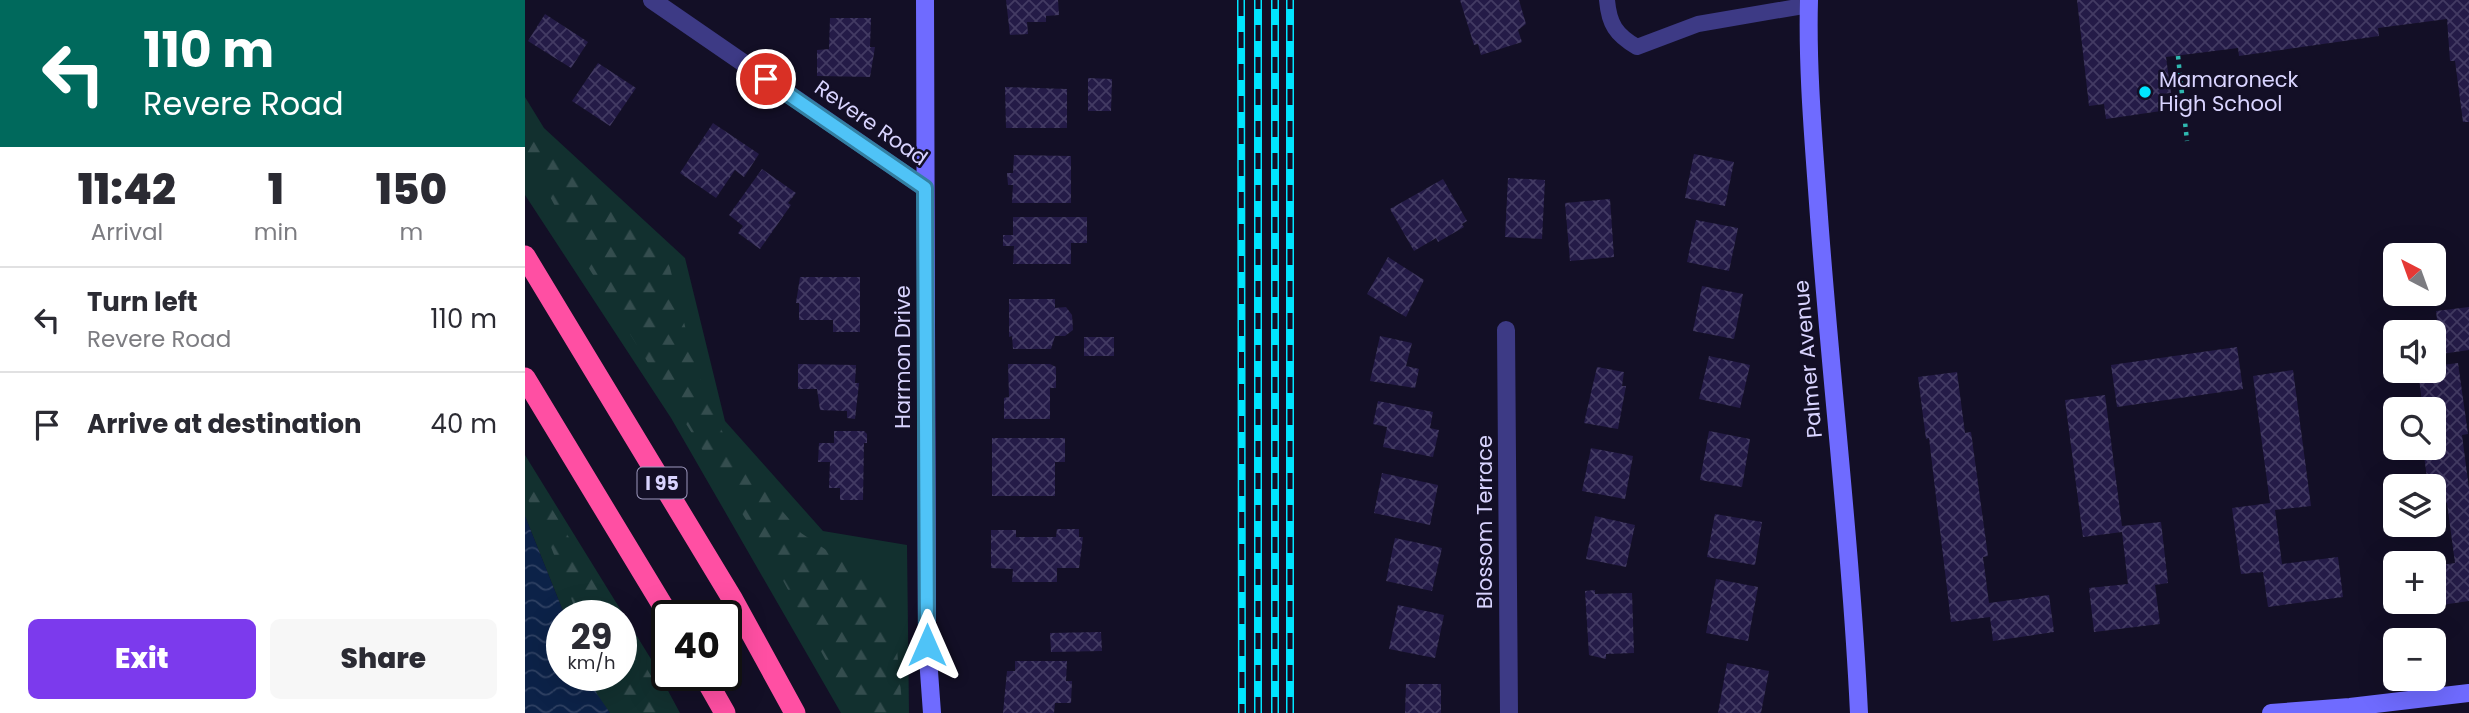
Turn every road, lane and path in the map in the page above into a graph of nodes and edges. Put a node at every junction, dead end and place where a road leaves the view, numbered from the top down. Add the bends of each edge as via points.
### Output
1 (652, 0) edge
2 (925, 0) edge
3 (1607, 0) edge
4 (1809, 2) edge
5 (2178, 56) dead end
6 (2187, 141) dead end
7 (925, 188) junction
8 (525, 256) edge
9 (1506, 330) dead end
10 (525, 378) edge
11 (659, 600) edge
12 (713, 691) edge
13 (2469, 693) edge
14 (725, 713) edge
15 (795, 713) edge
16 (932, 713) edge
17 (1509, 713) edge
18 (1859, 713) edge
19 (2271, 713) edge

1 - 7 street, Revere Road
2 - 7 street, Harmon Drive
3 - 4 lane via 1608,19 1620,38 1637,47 1698,24
4 - 18 street, Palmer Avenue via 1815,158 1855,617
5 - 6 path
7 - 16 street, Harmon Drive via 927,645
8 - 15 highway, I 95 via 733,600
9 - 17 street, Blossom Terrace
10 - 11 highway
12 - 14 highway
13 - 19 street

